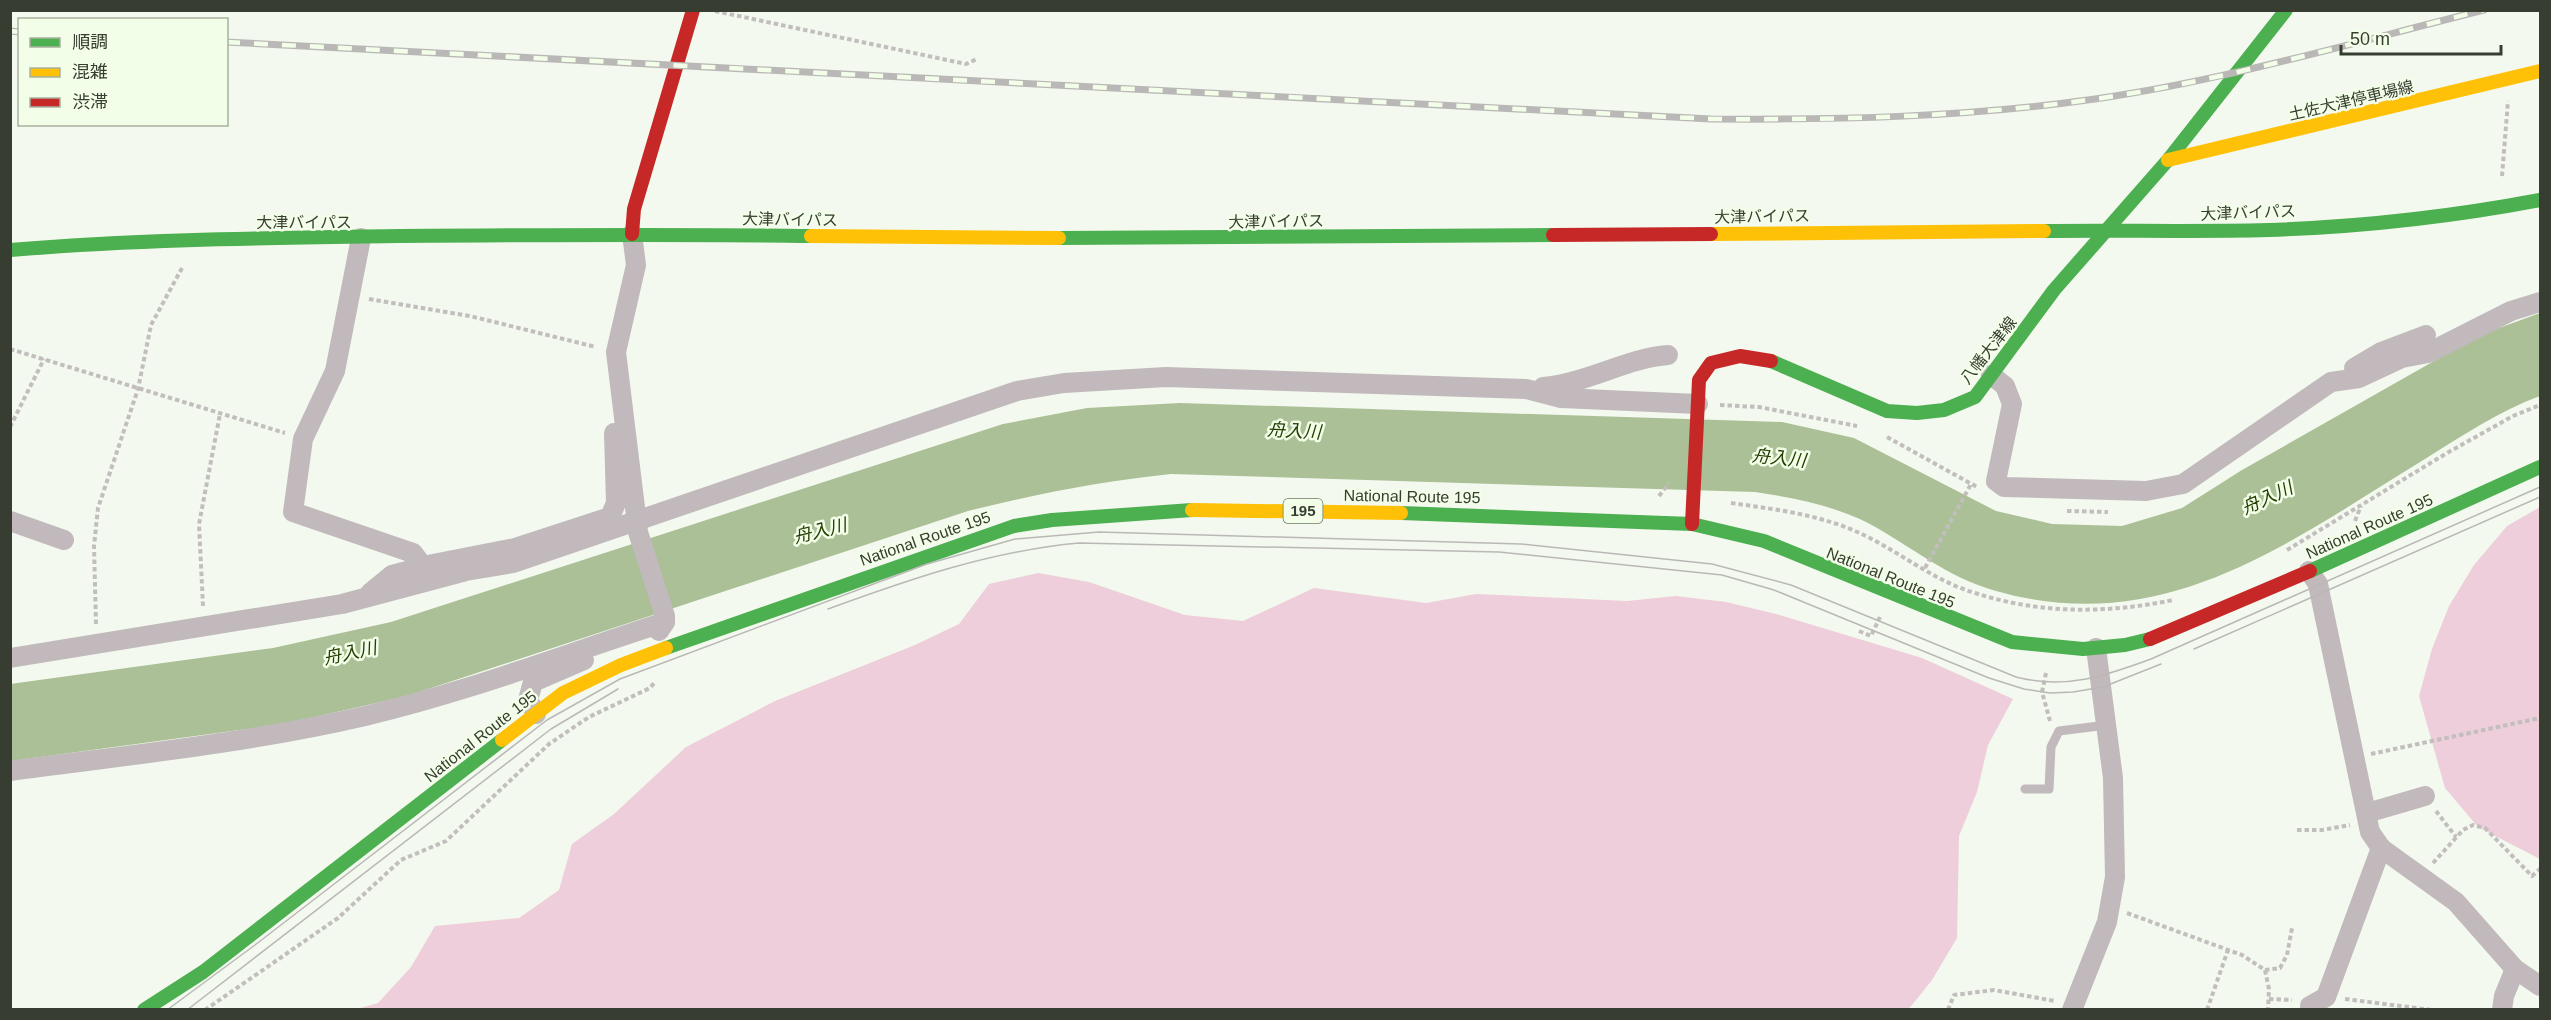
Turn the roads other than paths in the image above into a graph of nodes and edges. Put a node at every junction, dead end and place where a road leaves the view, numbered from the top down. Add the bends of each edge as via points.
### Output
1 (693, 10) edge
2 (2286, 10) edge
3 (2541, 71) edge
4 (2168, 160) junction
5 (2541, 200) edge
6 (2106, 230) junction
7 (632, 234) junction
8 (361, 238) junction
9 (10, 250) edge
10 (2541, 302) edge
11 (2426, 335) dead end
12 (1668, 355) dead end
13 (617, 357) junction
14 (1991, 375) junction
15 (2331, 382) junction
16 (1526, 389) junction
17 (1698, 407) junction
18 (2541, 467) edge
19 (10, 521) edge
20 (1692, 524) junction
21 (638, 526) junction
22 (64, 540) dead end
23 (423, 566) junction
24 (2308, 571) junction
25 (364, 598) junction
26 (665, 619) junction
27 (2096, 648) junction
28 (10, 658) edge
29 (536, 714) junction
30 (2107, 725) junction
31 (10, 771) edge
32 (2025, 789) dead end
33 (2425, 796) road end
34 (2368, 817) junction
35 (2381, 848) junction
36 (2515, 969) junction
37 (2541, 986) edge
38 (2073, 1007) edge
39 (144, 1010) edge
40 (2310, 1010) edge
41 (2502, 1010) edge

1 - 7 main road via 634,208
2 - 4 main road, 八幡大津線
3 - 4 main road, 土佐大津停車場線
4 - 6 main road, 八幡大津線
5 - 6 main road, 大津バイパス via 2341,226
6 - 7 main road, 大津バイパス via 1164,238
6 - 14 main road, 八幡大津線 via 2054,290
7 - 8 main road, 大津バイパス
7 - 13 street via 636,265
8 - 9 main road, 大津バイパス via 96,243
8 - 23 street via 335,371 303,439 293,512 413,553
10 - 15 street via 2511,311 2428,353 2402,358 2359,378
11 - 15 street via 2381,352
12 - 16 street via 1652,356 1569,385
13 - 21 street
13 - 23 street via 613,398 616,502 610,517 515,548
14 - 15 street via 2005,386 2012,404 1996,481 2004,487 2096,490 2146,491 2183,484
14 - 17 main road, 八幡大津線 via 1976,396 1944,410 1887,411 1763,358 1740,356 1711,363 1699,380
16 - 17 street via 1560,398
16 - 21 street via 1166,377 1064,383 1017,391
17 - 20 main road, 八幡大津線
18 - 24 main road, National Route 195 / 195
19 - 22 street
20 - 27 main road, National Route 195 / 195 via 1764,541 2012,642 2042,648
20 - 29 main road, National Route 195 / 195 via 1245,509 1117,513 1014,526 628,662 571,689
21 - 25 street via 513,563
21 - 26 street
23 - 25 street via 392,575
24 - 27 main road, National Route 195 / 195 via 2160,635
24 - 34 street via 2318,584
25 - 28 street
26 - 29 street via 661,630 533,682 528,700
26 - 31 street via 438,697 365,716 265,736
27 - 30 street
29 - 39 main road, National Route 195 / 195 via 203,972
30 - 32 lane via 2059,732 2051,747 2049,789
30 - 38 street via 2114,800 2115,877 2107,922
33 - 34 street
34 - 35 street via 2370,832
35 - 36 street via 2456,902
35 - 40 street via 2326,997 2310,1006
36 - 37 street
36 - 41 street

